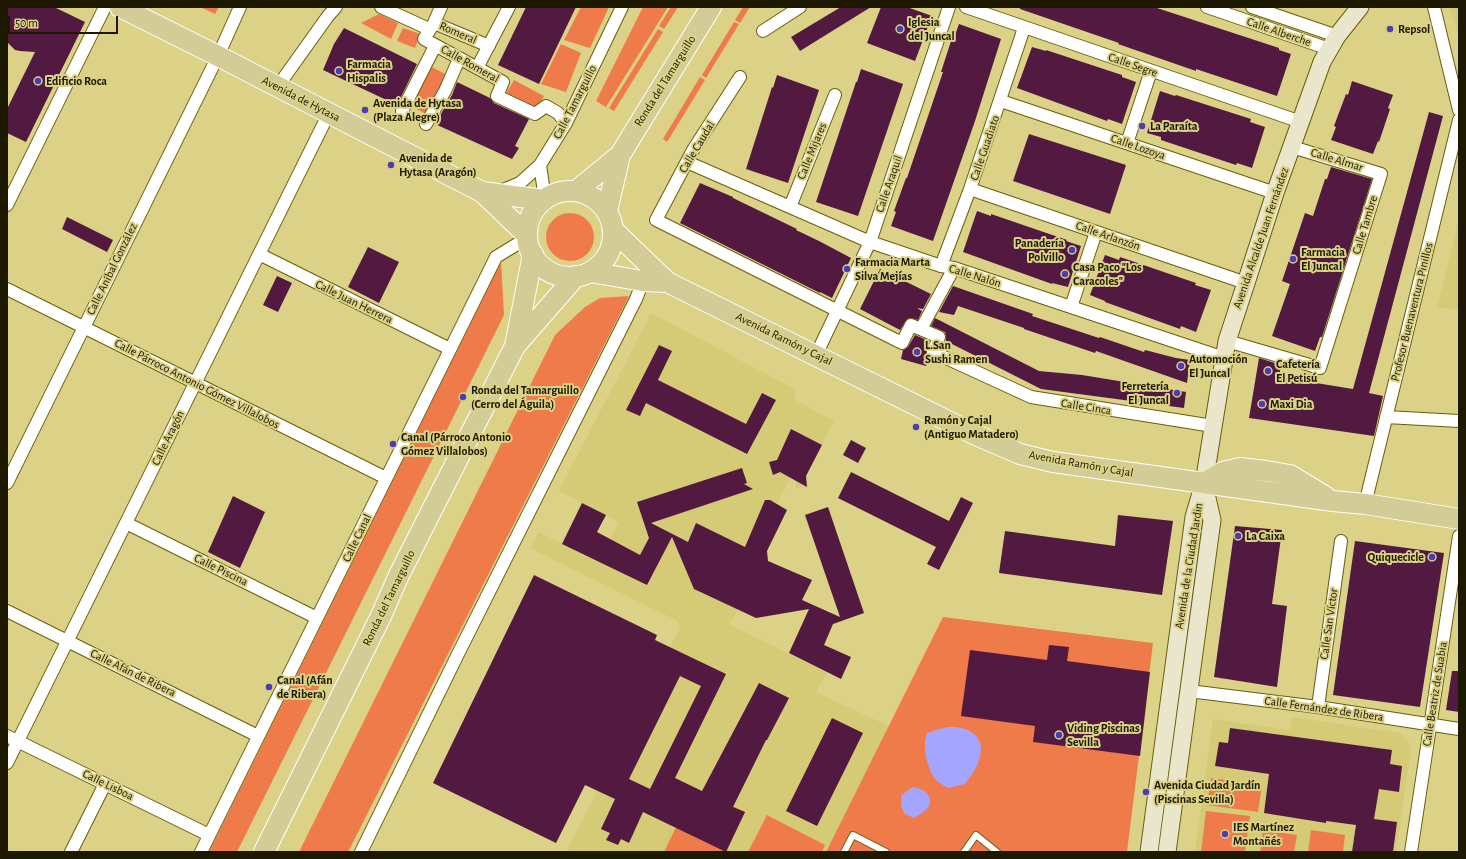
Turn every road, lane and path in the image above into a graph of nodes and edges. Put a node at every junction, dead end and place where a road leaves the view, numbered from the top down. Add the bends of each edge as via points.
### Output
1 (105, 7) edge
2 (120, 7) edge
3 (240, 7) edge
4 (336, 7) edge
5 (382, 7) edge
6 (441, 7) edge
7 (509, 7) edge
8 (622, 7) edge
9 (711, 7) edge
10 (800, 7) edge
11 (949, 7) edge
12 (966, 7) edge
13 (1207, 7) edge
14 (1252, 7) edge
15 (1360, 7) edge
16 (1434, 7) edge
17 (432, 26) junction
18 (1024, 28) junction
19 (763, 31) dead end
20 (1333, 42) junction
21 (435, 46) junction
22 (489, 46) junction
23 (218, 56) junction
24 (459, 59) junction
25 (477, 68) junction
26 (1151, 71) junction
27 (740, 77) dead end
28 (278, 86) junction
29 (835, 95) dead end
30 (1001, 101) junction
31 (1459, 110) edge
32 (402, 111) dead end
33 (329, 113) junction
34 (1459, 120) edge
35 (1301, 122) junction
36 (566, 123) junction
37 (426, 124) dead end
38 (1127, 143) junction
39 (1292, 146) junction
40 (620, 155) junction
41 (687, 162) junction
42 (540, 165) junction
43 (1382, 174) joint
44 (970, 189) junction
45 (576, 191) junction
46 (488, 193) junction
47 (1275, 193) junction
48 (544, 200) junction
49 (7, 205) edge
50 (790, 207) junction
51 (607, 211) junction
52 (613, 230) junction
53 (1096, 232) junction
54 (529, 242) junction
55 (870, 242) junction
56 (259, 254) junction
57 (941, 266) junction
58 (954, 268) junction
59 (583, 274) junction
60 (643, 281) junction
61 (667, 282) junction
62 (1246, 283) junction
63 (7, 289) edge
64 (1071, 307) junction
65 (837, 311) junction
66 (84, 327) junction
67 (920, 329) junction
68 (1227, 341) junction
69 (515, 346) junction
70 (450, 349) junction
71 (816, 355) junction
72 (1224, 358) junction
73 (195, 383) junction
74 (1386, 417) junction
75 (1459, 421) edge
76 (1213, 426) junction
77 (386, 478) junction
78 (7, 482) edge
79 (1204, 483) junction
80 (1365, 504) junction
81 (1459, 519) edge
82 (126, 523) junction
83 (1459, 536) edge
84 (1341, 541) dead end
85 (7, 611) edge
86 (317, 618) junction
87 (68, 641) junction
88 (1189, 691) junction
89 (1318, 707) junction
90 (1430, 725) junction
91 (1459, 729) edge
92 (258, 736) junction
93 (12, 738) edge
94 (7, 763) edge
95 (104, 784) junction
96 (210, 835) junction
97 (71, 852) edge
98 (201, 852) edge
99 (264, 852) edge
100 (361, 852) edge
101 (844, 852) edge
102 (886, 852) edge
103 (964, 852) edge
104 (997, 852) edge
105 (1149, 852) edge
106 (1167, 852) edge
107 (1411, 852) edge

1 - 49 street
2 - 23 main road, Avenida de Hytasa
3 - 23 street, Calle Aníbal González
4 - 28 street
5 - 17 street, Romeral
6 - 17 street
7 - 22 street
8 - 36 street, Calle Tamarguillo
9 - 40 main road, Ronda del Tamarguillo
10 - 19 street
11 - 55 street, Calle Araquil
12 - 18 street, Calle Segre
13 - 20 street, Calle Alberche
14 - 20 street, Calle Alberche
15 - 20 main road, Avenida Alcalde Juan Fernández
16 - 31 street
17 - 21 street, Calle Romeral via 424,39
17 - 22 street, Romeral
18 - 26 street, Calle Segre
18 - 30 street, Calle Guadiato
20 - 35 main road, Avenida Alcalde Juan Fernández via 1322,62
21 - 24 street, Calle Romeral
21 - 32 street
22 - 25 street
23 - 28 main road, Avenida de Hytasa
23 - 66 street, Calle Aníbal González
24 - 25 street, Calle Romeral
24 - 37 street via 445,91
25 - 36 street, Calle Romeral via 503,82 497,96 534,114 546,106 558,113
26 - 35 street, Calle Segre
26 - 38 street
27 - 41 street, Calle Caudal
28 - 33 main road, Avenida de Hytasa
29 - 50 street, Calle Mijares
30 - 38 street, Calle Lozoya
30 - 44 street, Calle Guadiato
33 - 46 main road, Avenida de Hytasa
33 - 56 street, Calle Aragón
34 - 74 street, Profesor Buenaventura Pinillos
35 - 39 main road, Avenida Alcalde Juan Fernández
36 - 42 street, Calle Tamarguillo
38 - 47 street, Calle Lozoya
39 - 43 street, Calle Almar
39 - 47 main road, Avenida Alcalde Juan Fernández
40 - 45 main road, Ronda del Tamarguillo
40 - 51 main road, Ronda del Tamarguillo
41 - 50 street, Calle Nalón
41 - 65 street, Calle Caudal via 656,220
42 - 46 street, Calle Tamarguillo via 520,183
42 - 48 street
43 - 68 street, Calle Tambre via 1320,368
44 - 53 street, Calle Arlanzón
44 - 57 street, Calle Guadiato
45 - 48 main road via 554,194
45 - 51 main road via 589,195
46 - 48 main road
46 - 54 main road
47 - 62 main road, Avenida Alcalde Juan Fernández
48 - 54 main road via 531,216
50 - 55 street, Calle Nalón
51 - 52 main road
52 - 59 main road via 611,247 603,262
52 - 61 main road
53 - 62 street, Calle Arlanzón
53 - 64 street
54 - 59 main road via 543,267 559,275
54 - 69 main road, Ronda del Tamarguillo
54 - 70 street, Calle Canal via 496,257
55 - 57 street, Calle Nalón
55 - 65 street, Calle Araquil
56 - 70 street, Calle Juan Herrera
56 - 73 street, Calle Aragón
57 - 58 street, Calle Nalón
58 - 64 street, Calle Nalón
58 - 67 street
59 - 60 main road
59 - 69 main road, Ronda del Tamarguillo
60 - 61 main road
60 - 100 street
61 - 71 main road, Avenida Ramón y Cajal
62 - 68 main road, Avenida Alcalde Juan Fernández
63 - 66 street, Calle Párroco Antonio Gómez Villalobos
64 - 72 street, Calle Nalón
65 - 67 street via 902,343 911,325
65 - 71 street, Calle Araquil
66 - 73 street, Calle Párroco Antonio Gómez Villalobos
66 - 78 street, Calle Aníbal González
67 - 76 street, Calle Cinca via 939,337 933,352 1031,397
68 - 72 main road, Avenida Alcalde Juan Fernández
69 - 99 main road, Ronda del Tamarguillo via 399,575
70 - 77 street, Calle Canal
71 - 79 main road, Avenida Ramón y Cajal via 976,435 1020,454 1053,462
72 - 76 main road, Avenida Alcalde Juan Fernández
73 - 77 street, Calle Párroco Antonio Gómez Villalobos
73 - 82 street, Calle Aragón
74 - 75 street
74 - 80 street, Profesor Buenaventura Pinillos
76 - 79 main road, Avenida Alcalde Juan Fernández
77 - 86 street, Calle Canal
79 - 80 main road, Avenida Ramón y Cajal
79 - 88 main road, Avenida de la Ciudad Jardin via 1212,520
79 - 105 main road, Avenida de la Ciudad Jardin via 1194,522
80 - 81 main road, Avenida Ramón y Cajal
82 - 86 street, Calle Piscina
82 - 87 street, Calle Aragón
83 - 90 street, Calle Beatriz de Suabia
84 - 89 street, Calle San Víctor
85 - 87 street, Calle Afán de Ribera
86 - 92 street, Calle Canal
87 - 92 street, Calle Afán de Ribera
87 - 93 street, Calle Aragón
88 - 89 street, Calle Fernández de Ribera
88 - 106 main road, Avenida de la Ciudad Jardin
89 - 90 street, Calle Fernández de Ribera
90 - 91 street, Calle Fernández de Ribera
90 - 107 street, Calle Beatriz de Suabia
92 - 96 street, Calle Canal
93 - 94 street, Calle Aragón
93 - 95 street, Calle Lisboa
95 - 96 street, Calle Lisboa
95 - 97 street
96 - 98 street, Calle Canal
101 - 102 lane via 853,835
103 - 104 lane via 976,835

